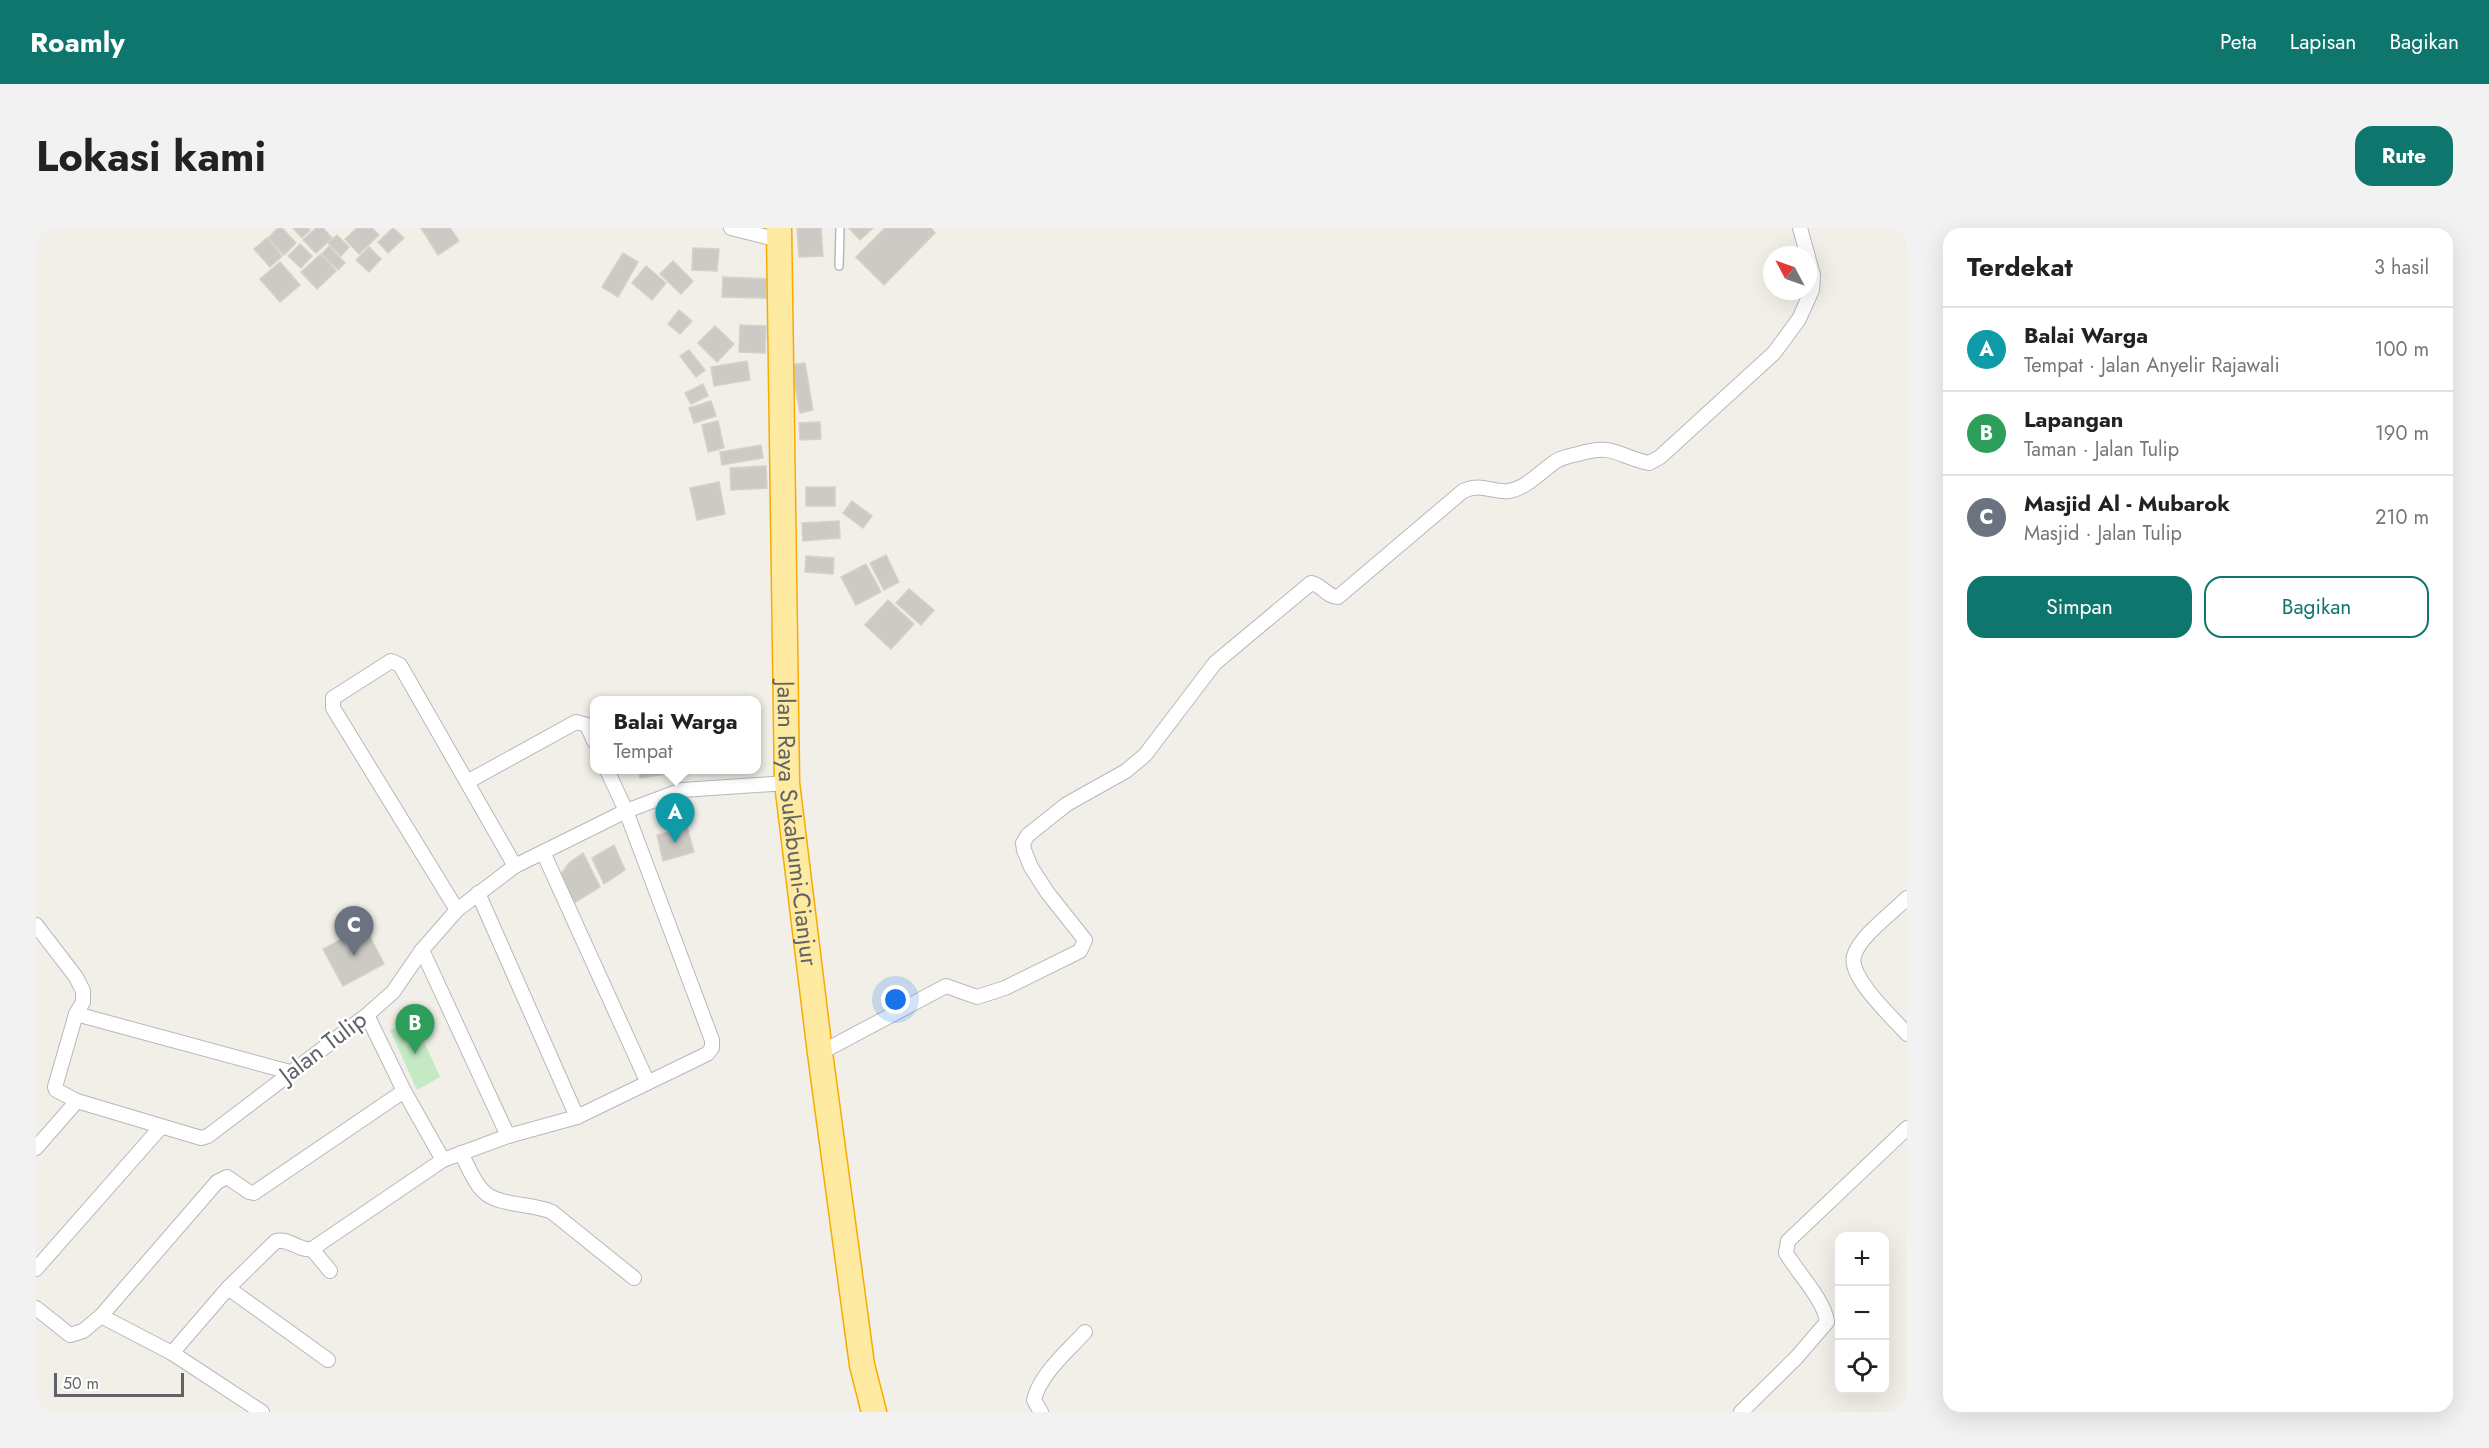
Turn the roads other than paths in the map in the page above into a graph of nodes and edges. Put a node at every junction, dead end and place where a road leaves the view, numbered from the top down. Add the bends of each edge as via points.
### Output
1 (731, 228) edge
2 (840, 228) edge
3 (1800, 228) edge
4 (779, 234) edge
5 (839, 266) dead end
6 (590, 732) edge
7 (609, 774) edge
8 (467, 782) junction
9 (788, 783) junction
10 (626, 811) junction
11 (543, 852) junction
12 (515, 866) junction
13 (478, 893) junction
14 (1907, 898) edge
15 (457, 910) junction
16 (36, 925) edge
17 (422, 950) junction
18 (76, 1014) junction
19 (367, 1015) junction
20 (1907, 1034) edge
21 (820, 1053) junction
22 (290, 1072) junction
23 (647, 1081) junction
24 (404, 1091) junction
25 (77, 1101) junction
26 (577, 1117) junction
27 (161, 1127) junction
28 (1907, 1128) edge
29 (508, 1136) junction
30 (36, 1148) edge
31 (461, 1154) junction
32 (442, 1161) junction
33 (312, 1249) junction
34 (36, 1269) edge
35 (330, 1271) dead end
36 (634, 1278) dead end
37 (228, 1288) junction
38 (36, 1308) edge
39 (101, 1316) junction
40 (1085, 1332) dead end
41 (172, 1353) junction
42 (328, 1360) dead end
43 (262, 1412) edge
44 (874, 1412) edge
45 (1041, 1412) edge
46 (1741, 1412) edge

1 - 4 street
2 - 5 lane
3 - 21 street via 1813,275 1812,290 1799,319 1774,353 1666,453 1649,463 1609,449 1594,449 1561,459 1533,480 1509,491 1480,486 1463,491 1338,597 1313,583 1288,602 1215,663 1145,755 1126,771 1067,804 1028,835 1023,843 1026,858 1085,940 1080,951 1005,988 976,997 946,986
4 - 9 highway, Jalan Raya Sukabumi-Cianjur
6 - 8 street via 587,725 576,722
7 - 10 street
8 - 12 street
8 - 15 street via 395,661 333,698 333,708
9 - 10 street, Jalan Tulip via 682,790
9 - 21 highway, Jalan Raya Sukabumi-Cianjur
10 - 11 street, Jalan Tulip
10 - 23 street via 712,1040 707,1054
11 - 12 street, Jalan Tulip
11 - 23 street
12 - 13 street, Jalan Tulip
13 - 15 street, Jalan Tulip
13 - 26 street
14 - 20 street via 1861,942 1853,957 1855,972
15 - 17 street, Jalan Tulip
16 - 18 street via 83,991 83,1002
17 - 19 street, Jalan Tulip via 393,992
17 - 29 street
18 - 22 street
18 - 25 street via 55,1086
19 - 22 street, Jalan Tulip
19 - 24 street
21 - 44 highway, Jalan Raya Sukabumi-Cianjur via 862,1365
22 - 27 street, Jalan Tulip via 208,1136 201,1138
23 - 26 street
24 - 32 street
24 - 39 street via 254,1192 227,1178 217,1182
25 - 27 street, Jalan Tulip
25 - 30 street
26 - 29 street
27 - 34 street
28 - 46 street via 1788,1241 1786,1253 1822,1306 1827,1322
29 - 31 street
31 - 32 street
31 - 36 street via 478,1184 492,1198 552,1212
32 - 33 street
33 - 35 street
33 - 37 street via 303,1250 286,1240 276,1241
37 - 41 street
37 - 42 street
38 - 39 street via 70,1335
39 - 41 street
40 - 45 street via 1036,1392 1034,1400
41 - 43 street

